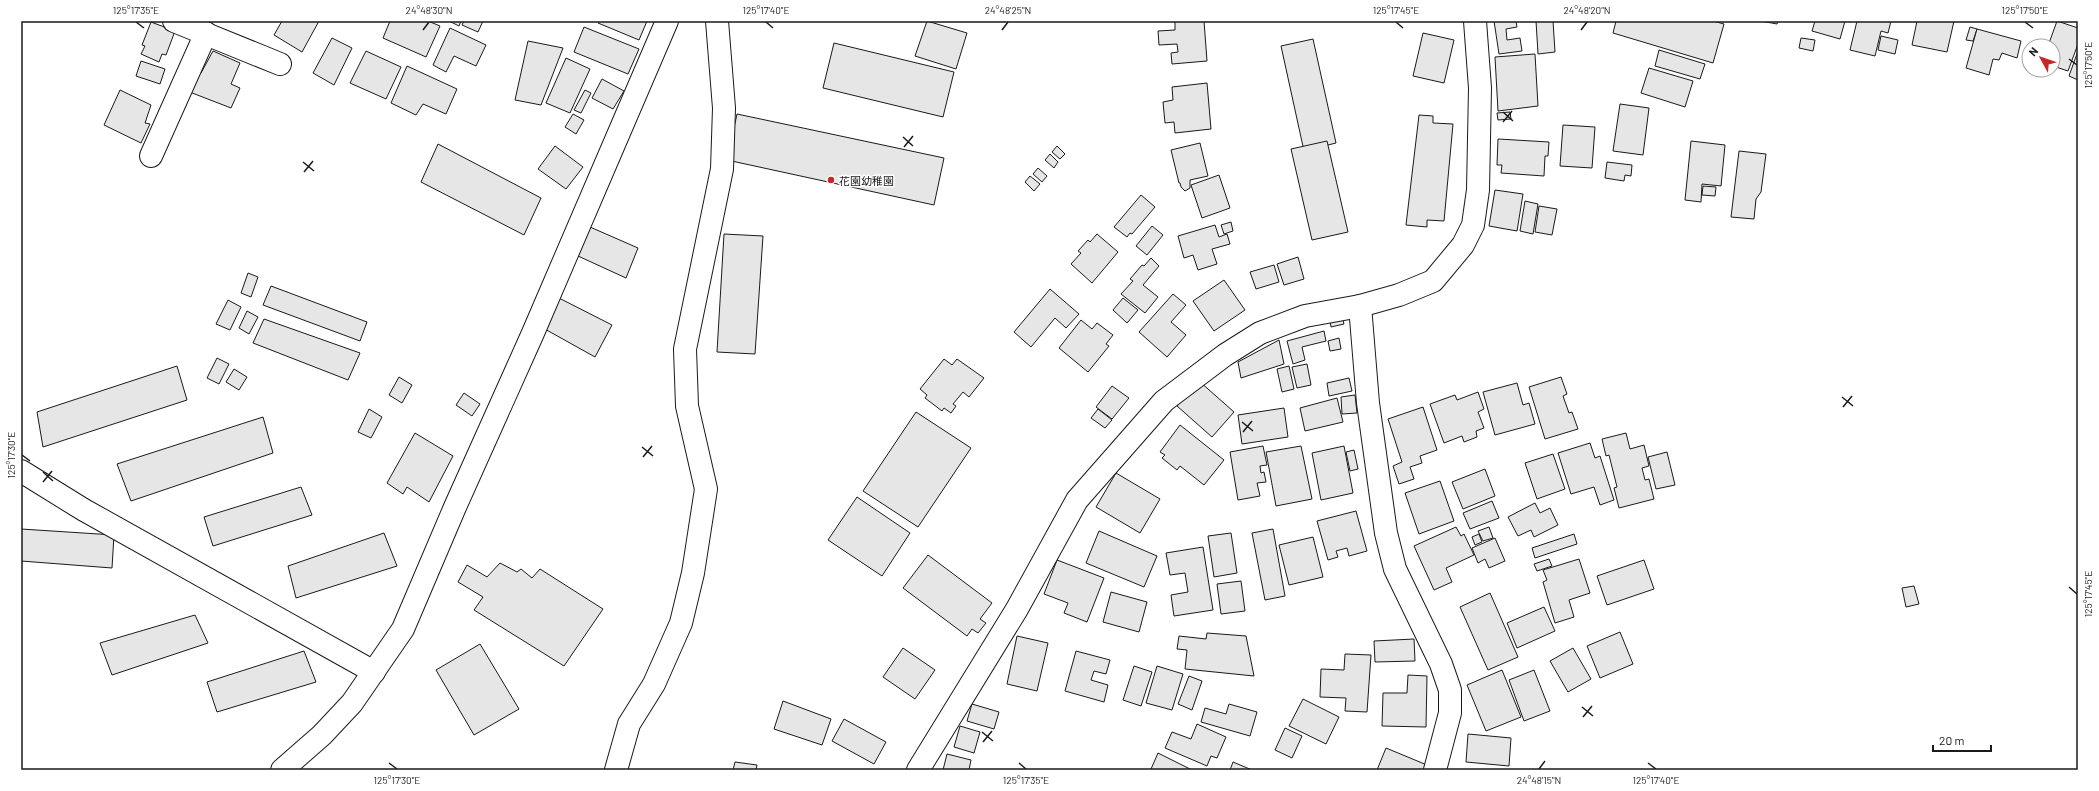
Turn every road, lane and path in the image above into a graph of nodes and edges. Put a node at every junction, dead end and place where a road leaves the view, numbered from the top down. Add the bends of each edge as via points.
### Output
1 (174, 21) edge
2 (717, 21) edge
3 (1475, 21) edge
4 (670, 22) edge
5 (206, 33) junction
6 (280, 64) dead end
7 (151, 156) dead end
8 (1360, 306) junction
9 (21, 471) edge
10 (374, 672) junction
11 (282, 770) edge
12 (616, 770) edge
13 (918, 770) edge
14 (1436, 770) edge

1 - 5 street
2 - 12 street via 724,108 722,169 685,349 687,406 706,489 693,573 681,623 654,684 629,724
3 - 8 street via 1480,88 1478,190 1473,225 1463,245 1433,281 1406,294
4 - 10 street via 403,629
5 - 6 street
5 - 7 street
8 - 13 street via 1305,316 1260,332 1164,401 1077,500 1017,609
8 - 14 street via 1368,403 1386,533 1395,569 1441,664 1450,690 1450,713
9 - 10 street via 84,510
10 - 11 street via 352,703 322,735

